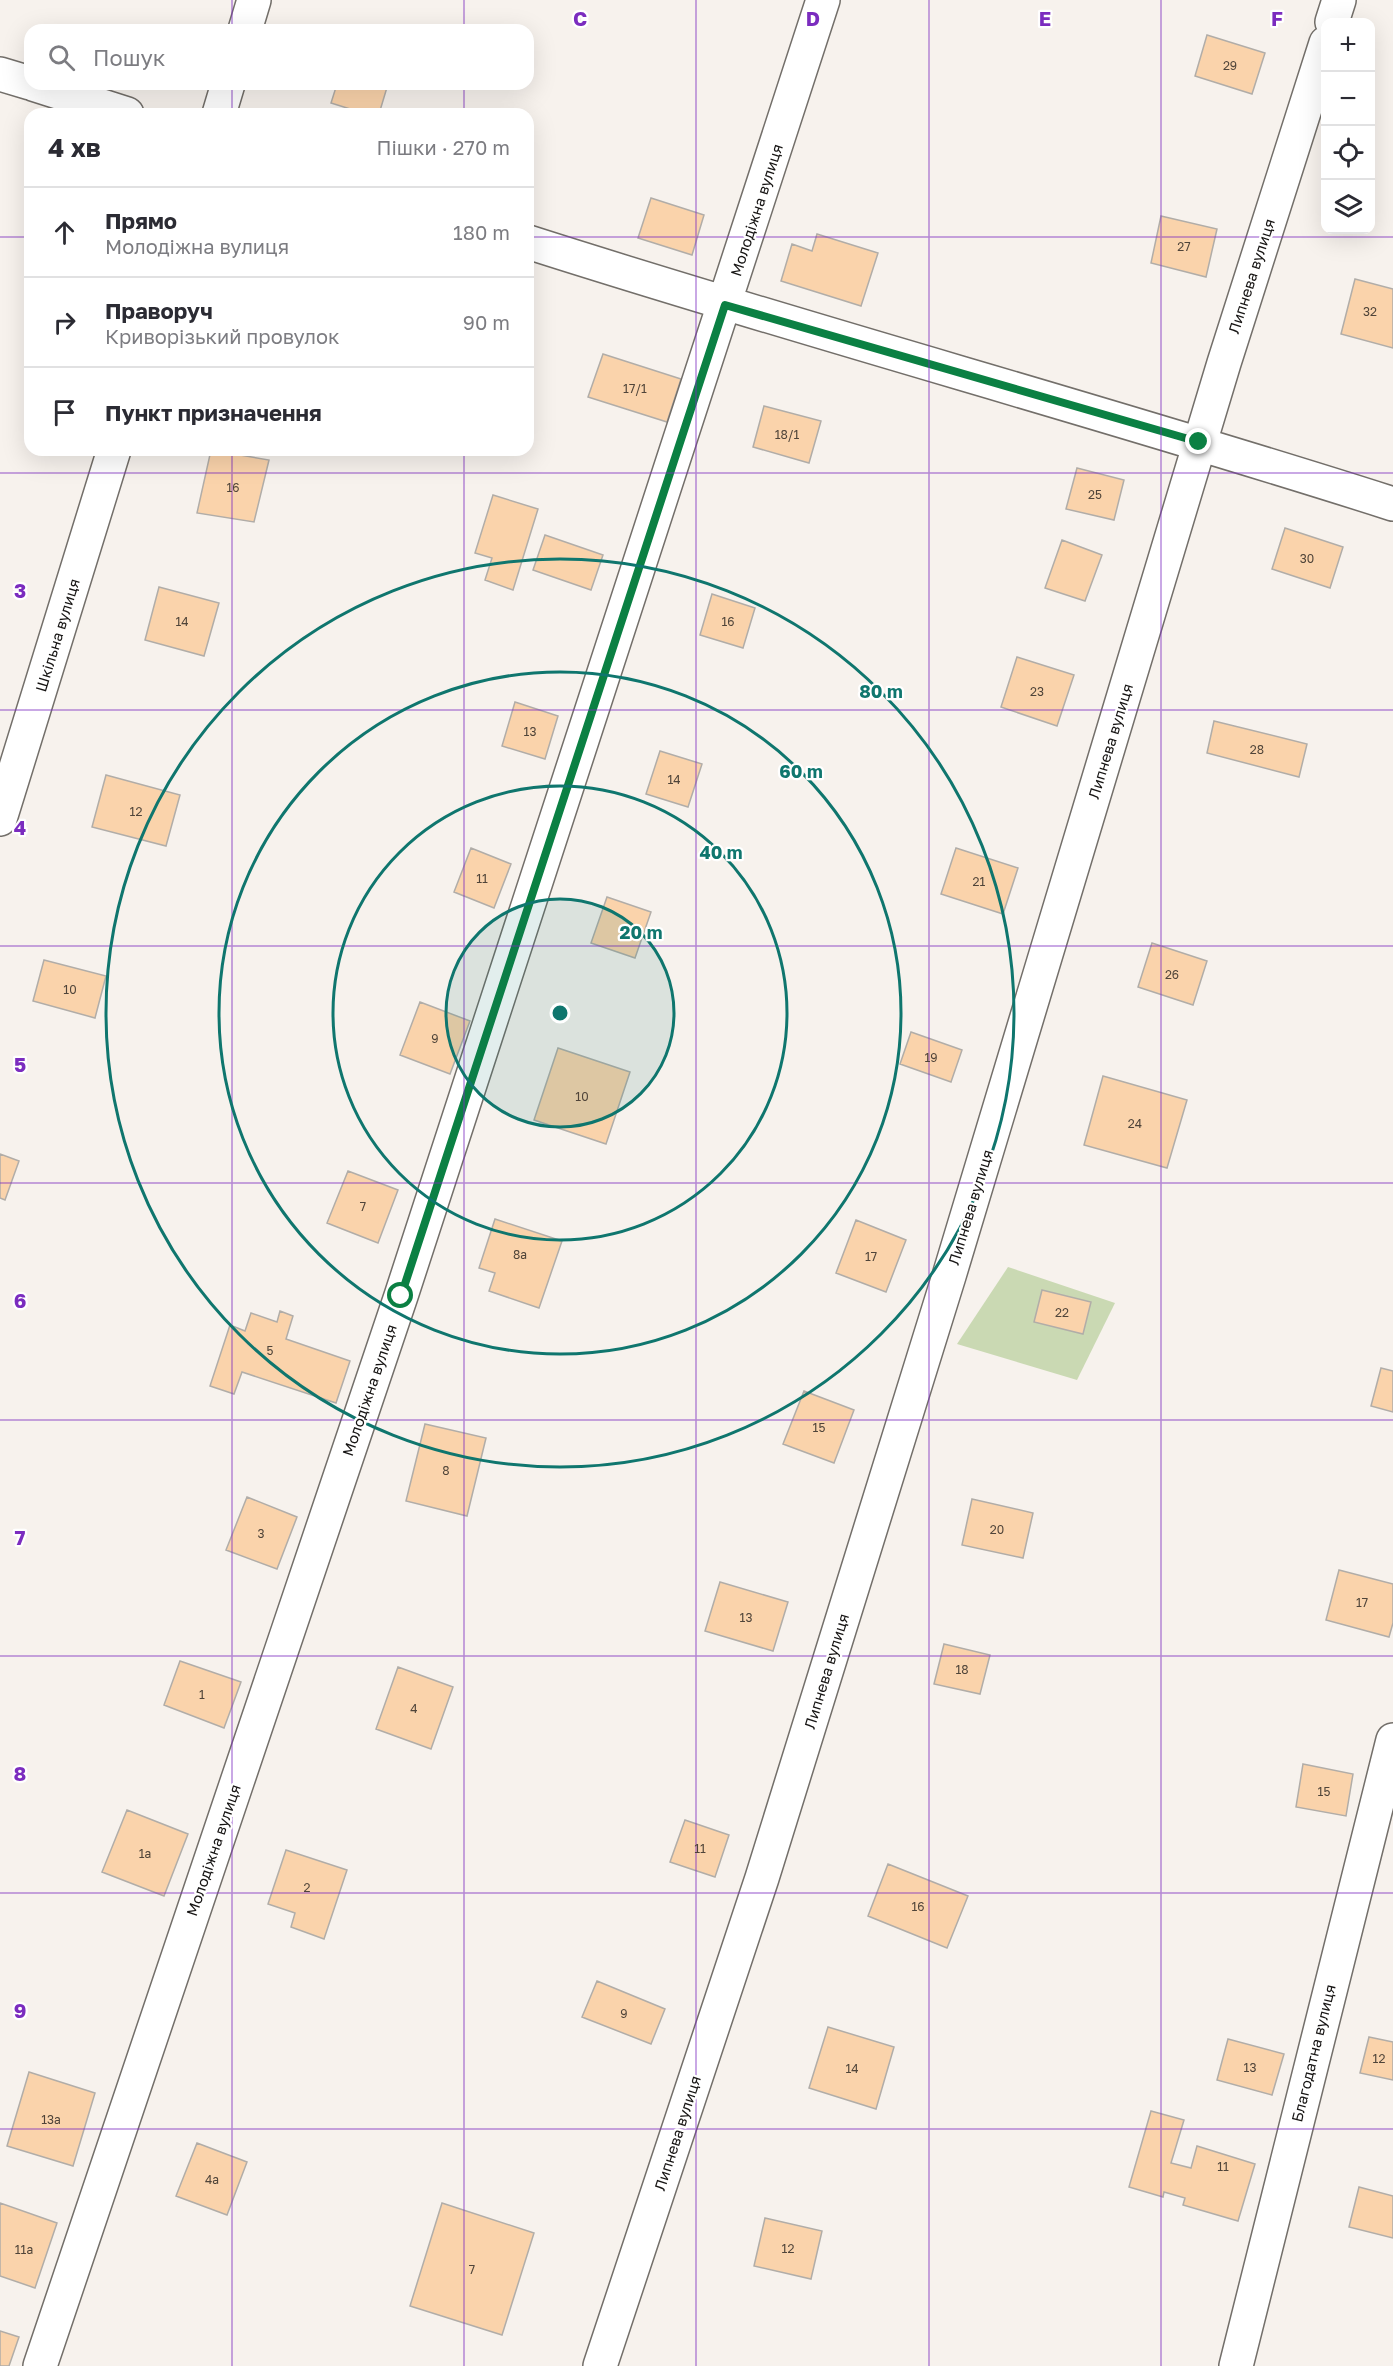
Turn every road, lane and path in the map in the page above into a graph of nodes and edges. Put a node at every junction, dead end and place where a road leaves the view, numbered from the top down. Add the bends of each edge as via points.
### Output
1 (254, 0) edge
2 (823, 0) edge
3 (1339, 0) edge
4 (1333, 18) edge
5 (247, 24) edge
6 (1321, 59) edge
7 (0, 74) edge
8 (24, 82) edge
9 (50, 90) edge
10 (226, 90) edge
11 (107, 108) edge
12 (221, 108) edge
13 (534, 244) edge
14 (725, 305) junction
15 (1199, 442) junction
16 (112, 456) edge
17 (1393, 504) edge
18 (0, 819) edge
19 (1393, 1740) edge
20 (40, 2366) edge
21 (600, 2366) edge
22 (1236, 2366) edge

1 - 5 street
2 - 14 street, Молодіжна вулиця
3 - 4 street
6 - 15 street, Липнева вулиця
7 - 8 street
9 - 11 street
10 - 12 street
13 - 14 street
14 - 15 street
14 - 20 street, Молодіжна вулиця via 401,1296
15 - 17 street
15 - 21 street, Липнева вулиця via 949,1276 762,1878
16 - 18 street, Шкільна вулиця
19 - 22 street, Благодатна вулиця

